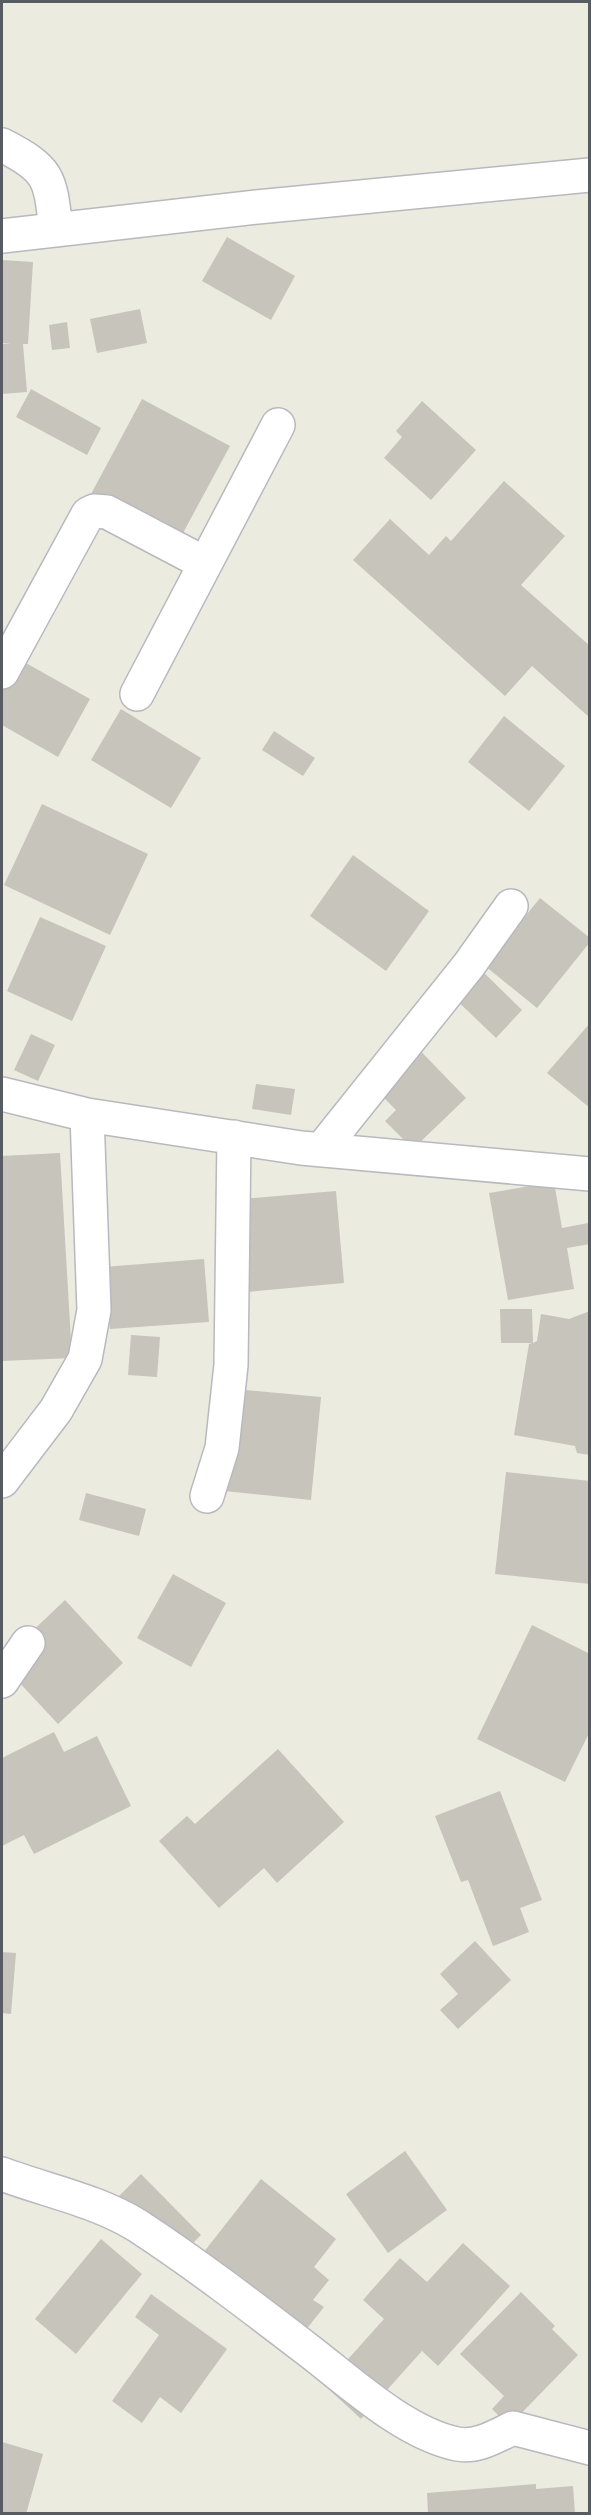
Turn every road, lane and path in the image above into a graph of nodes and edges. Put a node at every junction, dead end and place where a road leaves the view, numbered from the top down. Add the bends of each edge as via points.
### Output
1 (2, 145) edge
2 (590, 175) edge
3 (56, 230) junction
4 (2, 236) edge
5 (278, 425) dead end
6 (204, 563) junction
7 (2, 672) edge
8 (137, 694) dead end
9 (511, 906) dead end
10 (2, 1094) edge
11 (87, 1115) junction
12 (234, 1137) junction
13 (321, 1150) junction
14 (590, 1174) edge
15 (2, 1481) edge
16 (207, 1496) dead end
17 (28, 1643) dead end
18 (2, 1682) edge
19 (2, 2174) edge
20 (590, 2448) edge

1 - 3 street via 34,162 51,188
2 - 3 street
3 - 4 street
5 - 6 street
6 - 7 street via 107,512 88,514
6 - 8 street
9 - 13 street via 469,965
10 - 11 street
11 - 12 street
11 - 15 street via 94,1310 85,1359 56,1410
12 - 13 street
12 - 16 street via 231,1365 222,1448
13 - 14 street
17 - 18 street
19 - 20 street via 93,2204 136,2225 258,2311 382,2407 430,2435 459,2444 485,2442 513,2428

